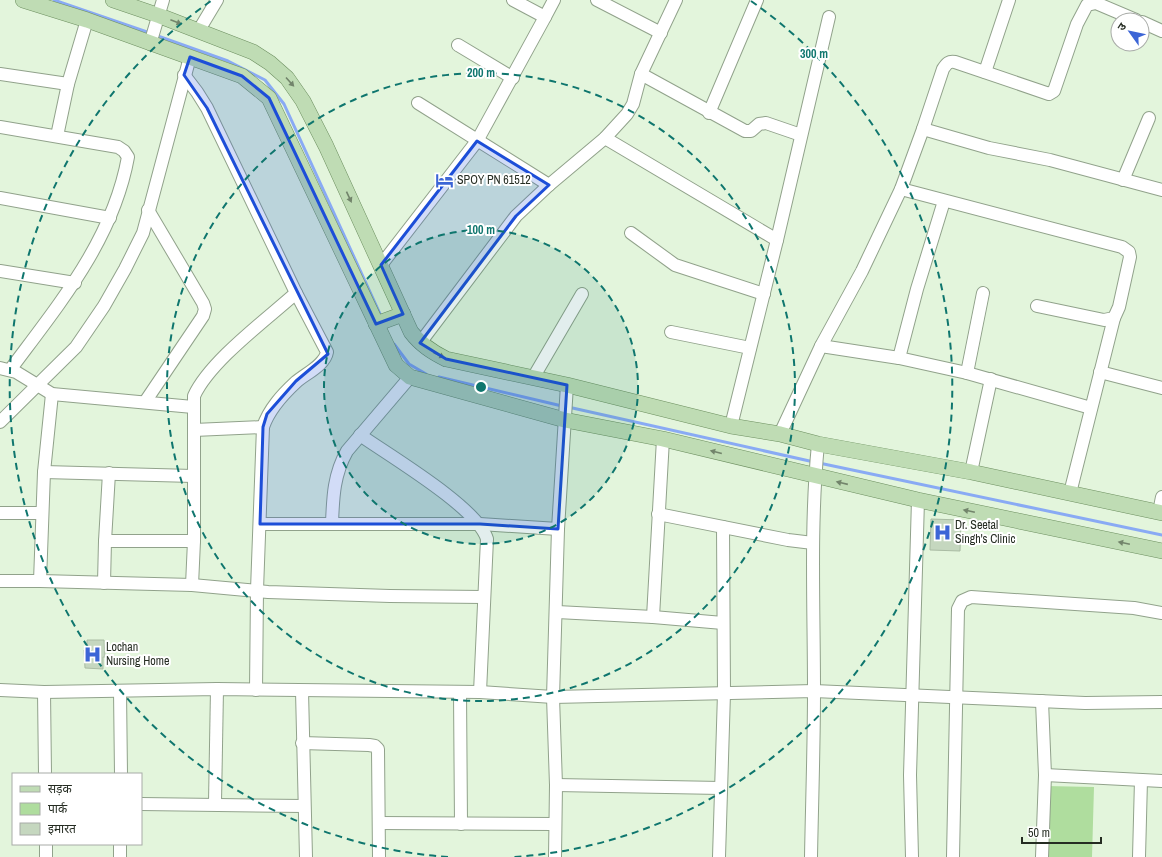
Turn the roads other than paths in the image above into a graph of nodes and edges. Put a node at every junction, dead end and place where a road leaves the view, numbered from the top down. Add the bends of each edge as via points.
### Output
1 (23, 0) edge
2 (113, 0) edge
3 (163, 0) edge
4 (218, 0) edge
5 (513, 0) edge
6 (554, 0) edge
7 (597, 0) edge
8 (676, 0) edge
9 (757, 0) edge
10 (1009, 0) edge
11 (1117, 12) edge
12 (829, 17) dead end
13 (545, 18) junction
14 (158, 19) junction
15 (88, 20) junction
16 (1150, 26) edge
17 (199, 30) junction
18 (1162, 31) edge
19 (661, 34) junction
20 (150, 42) junction
21 (458, 45) dead end
22 (190, 57) junction
23 (985, 72) junction
24 (0, 74) edge
25 (641, 74) junction
26 (184, 75) junction
27 (513, 78) junction
28 (68, 84) junction
29 (418, 103) dead end
30 (709, 113) junction
31 (1149, 118) dead end
32 (0, 127) edge
33 (924, 129) junction
34 (801, 135) junction
35 (57, 136) junction
36 (605, 138) junction
37 (477, 141) junction
38 (1123, 180) junction
39 (549, 185) junction
40 (901, 189) junction
41 (1162, 190) edge
42 (0, 198) edge
43 (944, 201) junction
44 (148, 210) junction
45 (110, 218) junction
46 (631, 233) dead end
47 (777, 240) junction
48 (381, 265) junction
49 (0, 271) edge
50 (74, 283) junction
51 (296, 293) junction
52 (983, 293) dead end
53 (582, 294) dead end
54 (764, 294) junction
55 (1038, 306) dead end
56 (399, 315) junction
57 (1114, 318) junction
58 (379, 323) junction
59 (671, 332) dead end
60 (420, 343) junction
61 (821, 346) junction
62 (750, 348) junction
63 (898, 358) junction
64 (9, 370) edge
65 (1100, 372) junction
66 (967, 373) junction
67 (410, 377) junction
68 (533, 378) junction
69 (991, 379) junction
70 (35, 383) junction
71 (1162, 388) edge
72 (567, 389) junction
73 (52, 394) junction
74 (144, 402) junction
75 (193, 407) junction
76 (1091, 408) junction
77 (565, 415) junction
78 (0, 422) edge
79 (731, 426) junction
80 (262, 427) junction
81 (194, 430) junction
82 (780, 434) junction
83 (360, 435) junction
84 (663, 439) junction
85 (818, 449) junction
86 (44, 472) junction
87 (971, 472) junction
88 (109, 473) junction
89 (815, 473) junction
90 (193, 476) junction
91 (1070, 493) junction
92 (1162, 497) edge
93 (918, 500) junction
94 (1160, 512) edge
95 (0, 513) edge
96 (42, 513) junction
97 (658, 514) junction
98 (332, 523) junction
99 (260, 524) junction
100 (480, 524) junction
101 (723, 527) junction
102 (558, 529) junction
103 (105, 541) junction
104 (194, 542) junction
105 (813, 543) junction
106 (1162, 551) edge
107 (0, 581) edge
108 (40, 581) junction
109 (104, 583) junction
110 (192, 585) junction
111 (257, 590) junction
112 (483, 597) junction
113 (557, 612) junction
114 (1162, 613) edge
115 (653, 617) junction
116 (723, 623) junction
117 (217, 689) junction
118 (0, 690) edge
119 (256, 690) junction
120 (120, 691) junction
121 (302, 691) junction
122 (814, 691) junction
123 (44, 692) junction
124 (460, 692) junction
125 (480, 692) junction
126 (724, 693) junction
127 (913, 696) junction
128 (956, 696) junction
129 (553, 697) junction
130 (1042, 701) junction
131 (1162, 702) edge
132 (302, 743) junction
133 (45, 773) edge
134 (121, 773) edge
135 (1045, 775) junction
136 (1141, 780) junction
137 (1162, 781) edge
138 (556, 785) junction
139 (721, 788) junction
140 (215, 803) junction
141 (142, 804) edge
142 (304, 806) junction
143 (378, 823) junction
144 (462, 824) junction
145 (554, 824) junction
146 (46, 845) edge
147 (120, 845) edge
148 (46, 857) edge
149 (120, 857) edge
150 (306, 857) edge
151 (379, 857) edge
152 (555, 857) edge
153 (719, 857) edge
154 (811, 857) edge
155 (912, 857) edge
156 (953, 857) edge
157 (1042, 857) edge
158 (1139, 857) edge

1 - 15 main road
2 - 14 main road
3 - 14 street
4 - 17 street
5 - 13 street
6 - 13 street
7 - 19 street
8 - 19 street
9 - 30 street
10 - 23 street
11 - 23 street via 1096,3 1087,5 1077,24 1052,93 1044,93
12 - 34 street
13 - 27 street
14 -> 17 main road
14 - 20 street
15 - 20 main road
15 - 28 street
16 - 18 street
17 -> 48 main road via 253,52 270,63 296,89 326,146
19 - 25 street
20 - 22 main road
21 - 27 street
22 - 26 street
22 - 58 main road via 242,76 269,98
23 - 33 street via 955,62 950,61 946,64
24 - 28 street
25 - 30 street
25 - 36 street via 631,108
26 - 44 street
26 - 51 street via 207,108
27 - 37 street
28 - 35 street
29 - 37 street
30 - 34 street via 745,131 751,131 759,124 766,124
31 - 38 street
32 - 35 street
33 - 38 street via 989,148 1050,160
33 - 40 street
34 - 47 street
35 - 45 street via 118,147 128,157
36 - 39 street
36 - 47 street
37 - 39 street
37 - 48 street
38 - 41 street
39 - 60 street via 516,216
40 - 43 street
40 - 61 street via 866,264
42 - 45 street
43 - 57 street via 1126,249 1130,257 1119,307
43 - 63 street
44 - 70 street via 143,233 104,306 76,347
44 - 74 street via 205,309 203,316
45 - 50 street
46 - 54 street via 675,265
47 - 54 street
48 - 56 main road
49 - 50 street
50 - 64 street
51 - 75 street via 204,378 194,396
51 - 80 street via 325,346 326,356 296,381 267,414
52 - 66 street
53 - 68 street
54 - 62 street
55 - 57 street via 1104,320
56 - 58 main road
56 - 60 main road
57 - 65 street
58 - 67 main road via 396,365
59 - 62 street
60 -> 68 main road via 446,359
61 - 63 street
61 - 82 street
62 - 79 street
63 - 66 street
64 - 70 street
65 - 71 street
65 - 76 street
66 - 69 street
67 - 77 main road
67 - 83 street
68 - 72 main road
69 - 76 street
69 - 87 street
70 - 73 street
70 - 78 street
72 - 77 street
72 - 79 main road
73 - 74 street
73 - 86 street
74 - 75 street
75 - 81 street
76 - 91 street
77 - 84 main road
77 - 102 street
79 - 82 main road
80 - 81 street
80 - 99 street
81 - 90 street
82 - 85 main road
83 - 98 street via 347,451 338,470 334,484
83 - 100 street via 460,504
89 -> 84 main road
84 - 97 street
85 - 87 main road
85 - 89 street
86 - 88 street
86 - 96 street
87 - 91 main road
88 - 90 street
88 - 103 street
93 -> 89 main road
89 - 105 street
90 - 104 street
91 - 94 main road
92 - 94 street
106 -> 93 main road
93 - 127 street
95 - 96 street
96 - 108 street
97 - 101 street
97 - 115 street
98 - 99 street
98 - 100 street
99 - 111 street
100 - 102 street
100 - 112 street via 488,539
101 - 105 street
101 - 116 street
102 - 113 street
103 - 104 street
103 - 109 street
104 - 110 street
105 - 122 street
107 - 108 street
108 - 109 street
109 - 110 street
110 - 111 street
111 - 112 street via 383,596
111 - 119 street
112 - 125 street
113 - 115 street
113 - 129 street
114 - 128 street via 1126,608 971,597 966,599 958,609
115 - 116 street
116 - 126 street
117 - 119 street
117 - 120 street
117 - 140 street
118 - 123 street
119 - 121 street
120 - 123 street
120 - 134 street
121 - 124 street
121 - 132 street
122 - 126 street
122 - 127 street
122 - 154 street
123 - 133 street
124 - 125 street
124 - 144 street
125 - 129 street
126 - 129 street
126 - 139 street
127 - 128 street
127 - 155 street via 910,776
128 - 130 street
128 - 156 street
129 - 138 street
130 - 131 street
130 - 135 street
132 - 142 street
132 - 143 street via 377,747
135 - 136 street
135 - 157 street
136 - 137 street
136 - 158 street
138 - 139 street
138 - 145 street
139 - 153 street
140 - 141 street
140 - 142 street
142 - 150 street
143 - 144 street
143 - 151 street
144 - 145 street
145 - 152 street
146 - 148 street
147 - 149 street

